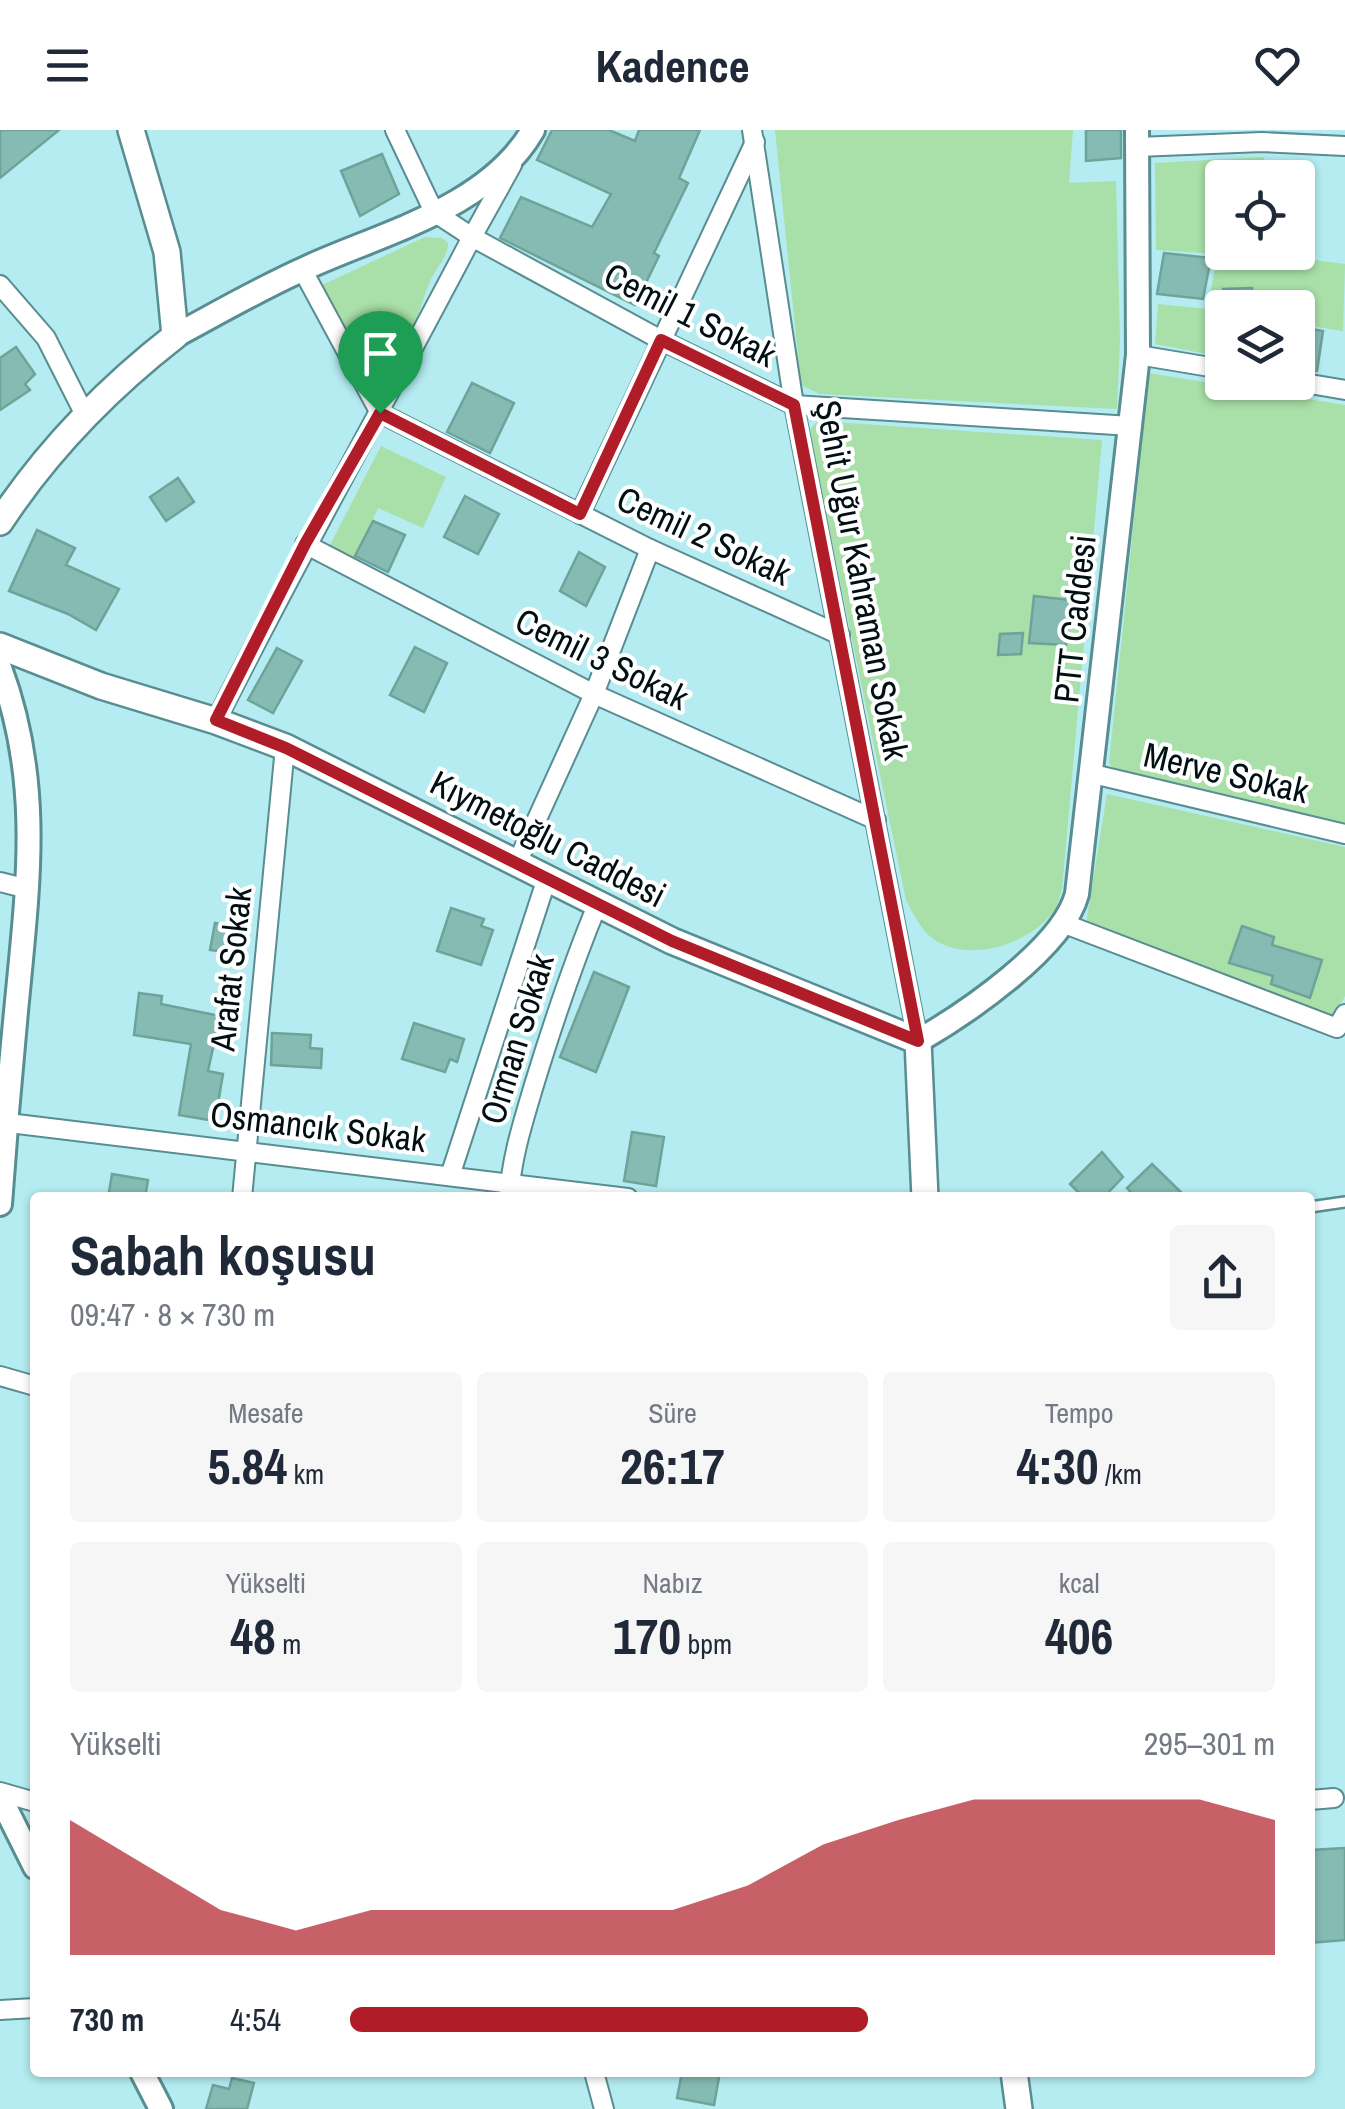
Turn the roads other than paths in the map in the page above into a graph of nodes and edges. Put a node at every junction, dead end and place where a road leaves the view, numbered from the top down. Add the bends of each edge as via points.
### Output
1 (131, 130) edge
2 (394, 130) edge
3 (754, 136) edge
4 (1137, 138) edge
5 (528, 139) edge
6 (1345, 146) edge
7 (434, 212) junction
8 (472, 237) junction
9 (302, 269) junction
10 (0, 285) edge
11 (176, 336) junction
12 (661, 340) junction
13 (1138, 356) junction
14 (1205, 366) edge
15 (1315, 385) edge
16 (1345, 390) edge
17 (794, 405) junction
18 (380, 413) junction
19 (85, 414) junction
20 (1130, 426) junction
21 (580, 514) junction
22 (0, 522) edge
23 (305, 544) junction
24 (650, 549) junction
25 (840, 635) junction
26 (0, 646) edge
27 (0, 668) edge
28 (594, 694) junction
29 (216, 720) junction
30 (286, 748) junction
31 (1093, 774) junction
32 (876, 820) junction
33 (1345, 834) edge
34 (517, 863) junction
35 (547, 878) junction
36 (0, 882) edge
37 (28, 888) junction
38 (598, 903) junction
39 (1065, 924) junction
40 (1342, 1025) edge
41 (918, 1041) junction
42 (3, 1123) edge
43 (246, 1150) junction
44 (450, 1176) junction
45 (509, 1191) edge
46 (242, 1192) edge
47 (924, 1192) edge
48 (1345, 1202) edge
49 (0, 1204) edge
50 (1315, 1206) edge
51 (0, 1376) edge
52 (30, 1385) edge
53 (0, 1795) edge
54 (1334, 1798) dead end
55 (1315, 1800) edge
56 (30, 1801) edge
57 (30, 1857) edge
58 (30, 2008) edge
59 (0, 2010) edge
60 (144, 2077) edge
61 (595, 2077) edge
62 (1015, 2077) edge
63 (160, 2109) edge
64 (604, 2109) edge
65 (1019, 2109) edge

1 - 11 main road via 167,252
2 - 7 street
3 - 12 street
3 - 17 street, Şehit Uğur Kahraman Sokak
4 - 6 street
4 - 13 street, PTT Caddesi
5 - 7 street via 472,192
5 - 8 street
7 - 8 street, Cemil 1 Sokak
7 - 9 street
8 - 12 street, Cemil 1 Sokak
8 - 18 street
9 - 11 street
9 - 18 street
10 - 19 street via 46,338
11 - 19 main road
12 - 17 street, Cemil 1 Sokak
12 - 21 street
13 - 14 street
13 - 20 street, PTT Caddesi
15 - 16 street
17 - 20 street, Cemil 1 Sokak
17 - 25 street, Şehit Uğur Kahraman Sokak
18 - 21 street, Cemil 2 Sokak
18 - 23 street
19 - 22 main road
20 - 31 street, PTT Caddesi
21 - 24 street, Cemil 2 Sokak
23 - 28 street, Cemil 3 Sokak
23 - 29 street
24 - 25 street, Cemil 2 Sokak
24 - 28 street
25 - 32 street, Şehit Uğur Kahraman Sokak
26 - 29 main road, Kıymetoğlu Caddesi via 101,686
27 - 37 street via 22,735
28 - 32 street, Cemil 3 Sokak
28 - 34 street
29 - 30 main road, Kıymetoğlu Caddesi
30 - 34 main road, Kıymetoğlu Caddesi
30 - 43 street, Arafat Sokak
31 - 33 street, Merve Sokak
31 - 39 street, PTT Caddesi via 1077,894
32 - 41 street, Şehit Uğur Kahraman Sokak
34 - 35 main road, Kıymetoğlu Caddesi
35 - 38 main road, Kıymetoğlu Caddesi
35 - 44 street
36 - 37 street
37 - 42 street
38 - 41 main road, Kıymetoğlu Caddesi via 672,941
38 - 45 street, Orman Sokak via 519,1135
39 - 40 street
39 - 41 street, PTT Caddesi via 991,991
41 - 47 main road
42 - 43 street, Osmancık Sokak
42 - 49 street
43 - 44 street, Osmancık Sokak
43 - 46 street, Arafat Sokak
44 - 45 street, Osmancık Sokak
48 - 50 lane
51 - 52 street
53 - 56 street
53 - 57 street
54 - 55 street
58 - 59 street
60 - 63 street
61 - 64 street
62 - 65 main road

